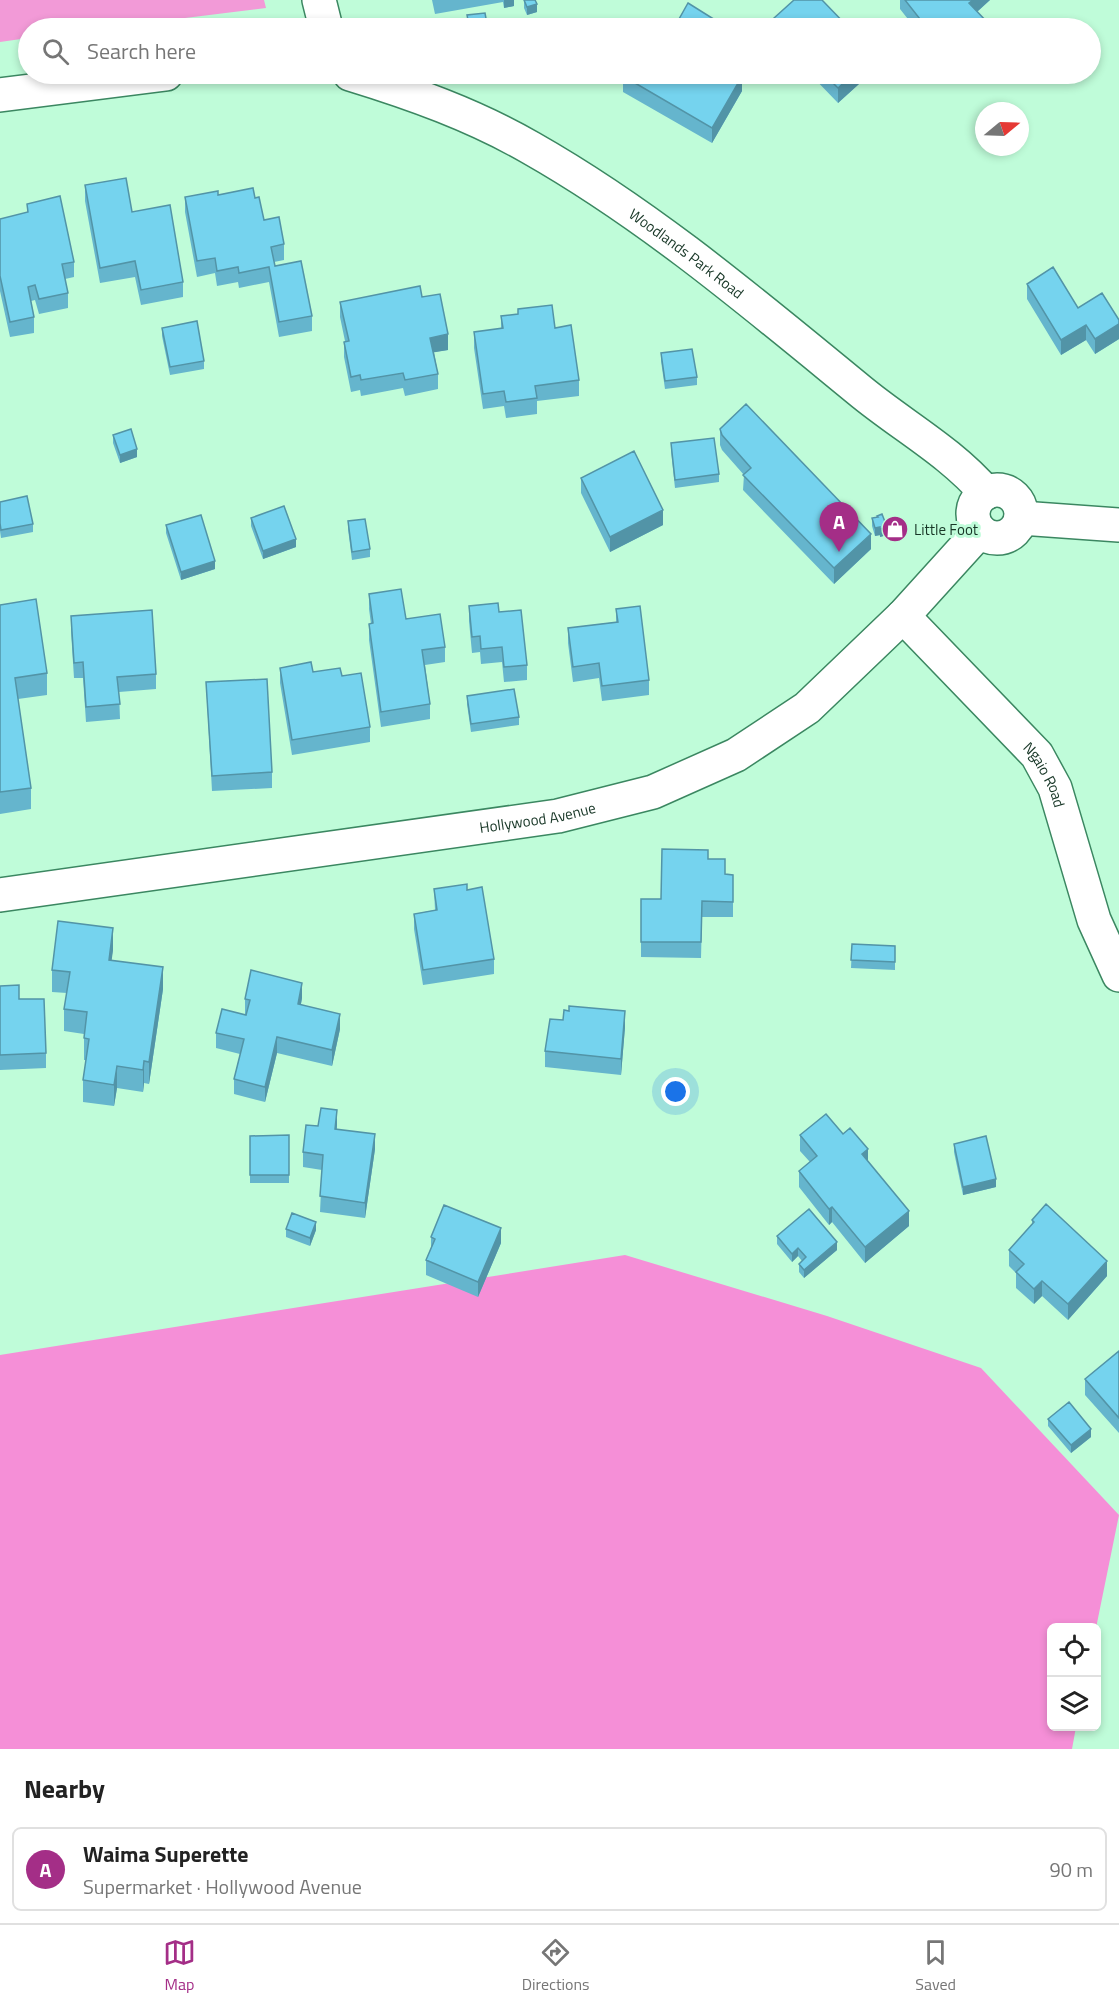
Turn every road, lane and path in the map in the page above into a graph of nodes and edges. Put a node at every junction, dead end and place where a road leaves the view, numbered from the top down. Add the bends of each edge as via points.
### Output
1 (319, 0) edge
2 (324, 18) edge
3 (87, 84) edge
4 (382, 84) edge
5 (0, 95) edge
6 (986, 493) junction
7 (1021, 518) junction
8 (1119, 525) edge
9 (980, 531) junction
10 (903, 616) junction
11 (0, 895) edge
12 (1119, 975) edge

1 - 2 street
3 - 5 street
4 - 6 street, Woodlands Park Road via 464,115 530,147 615,201 714,272 866,396 962,468
6 - 7 street via 1001,490 1014,497
6 - 9 street via 974,511
7 - 8 street
7 - 9 street via 1014,531 1001,538
9 - 10 street, Hollywood Avenue
10 - 11 street, Hollywood Avenue via 807,708 736,755 653,792 558,816
10 - 12 street, Ngaio Road via 1037,755 1054,788 1094,920

